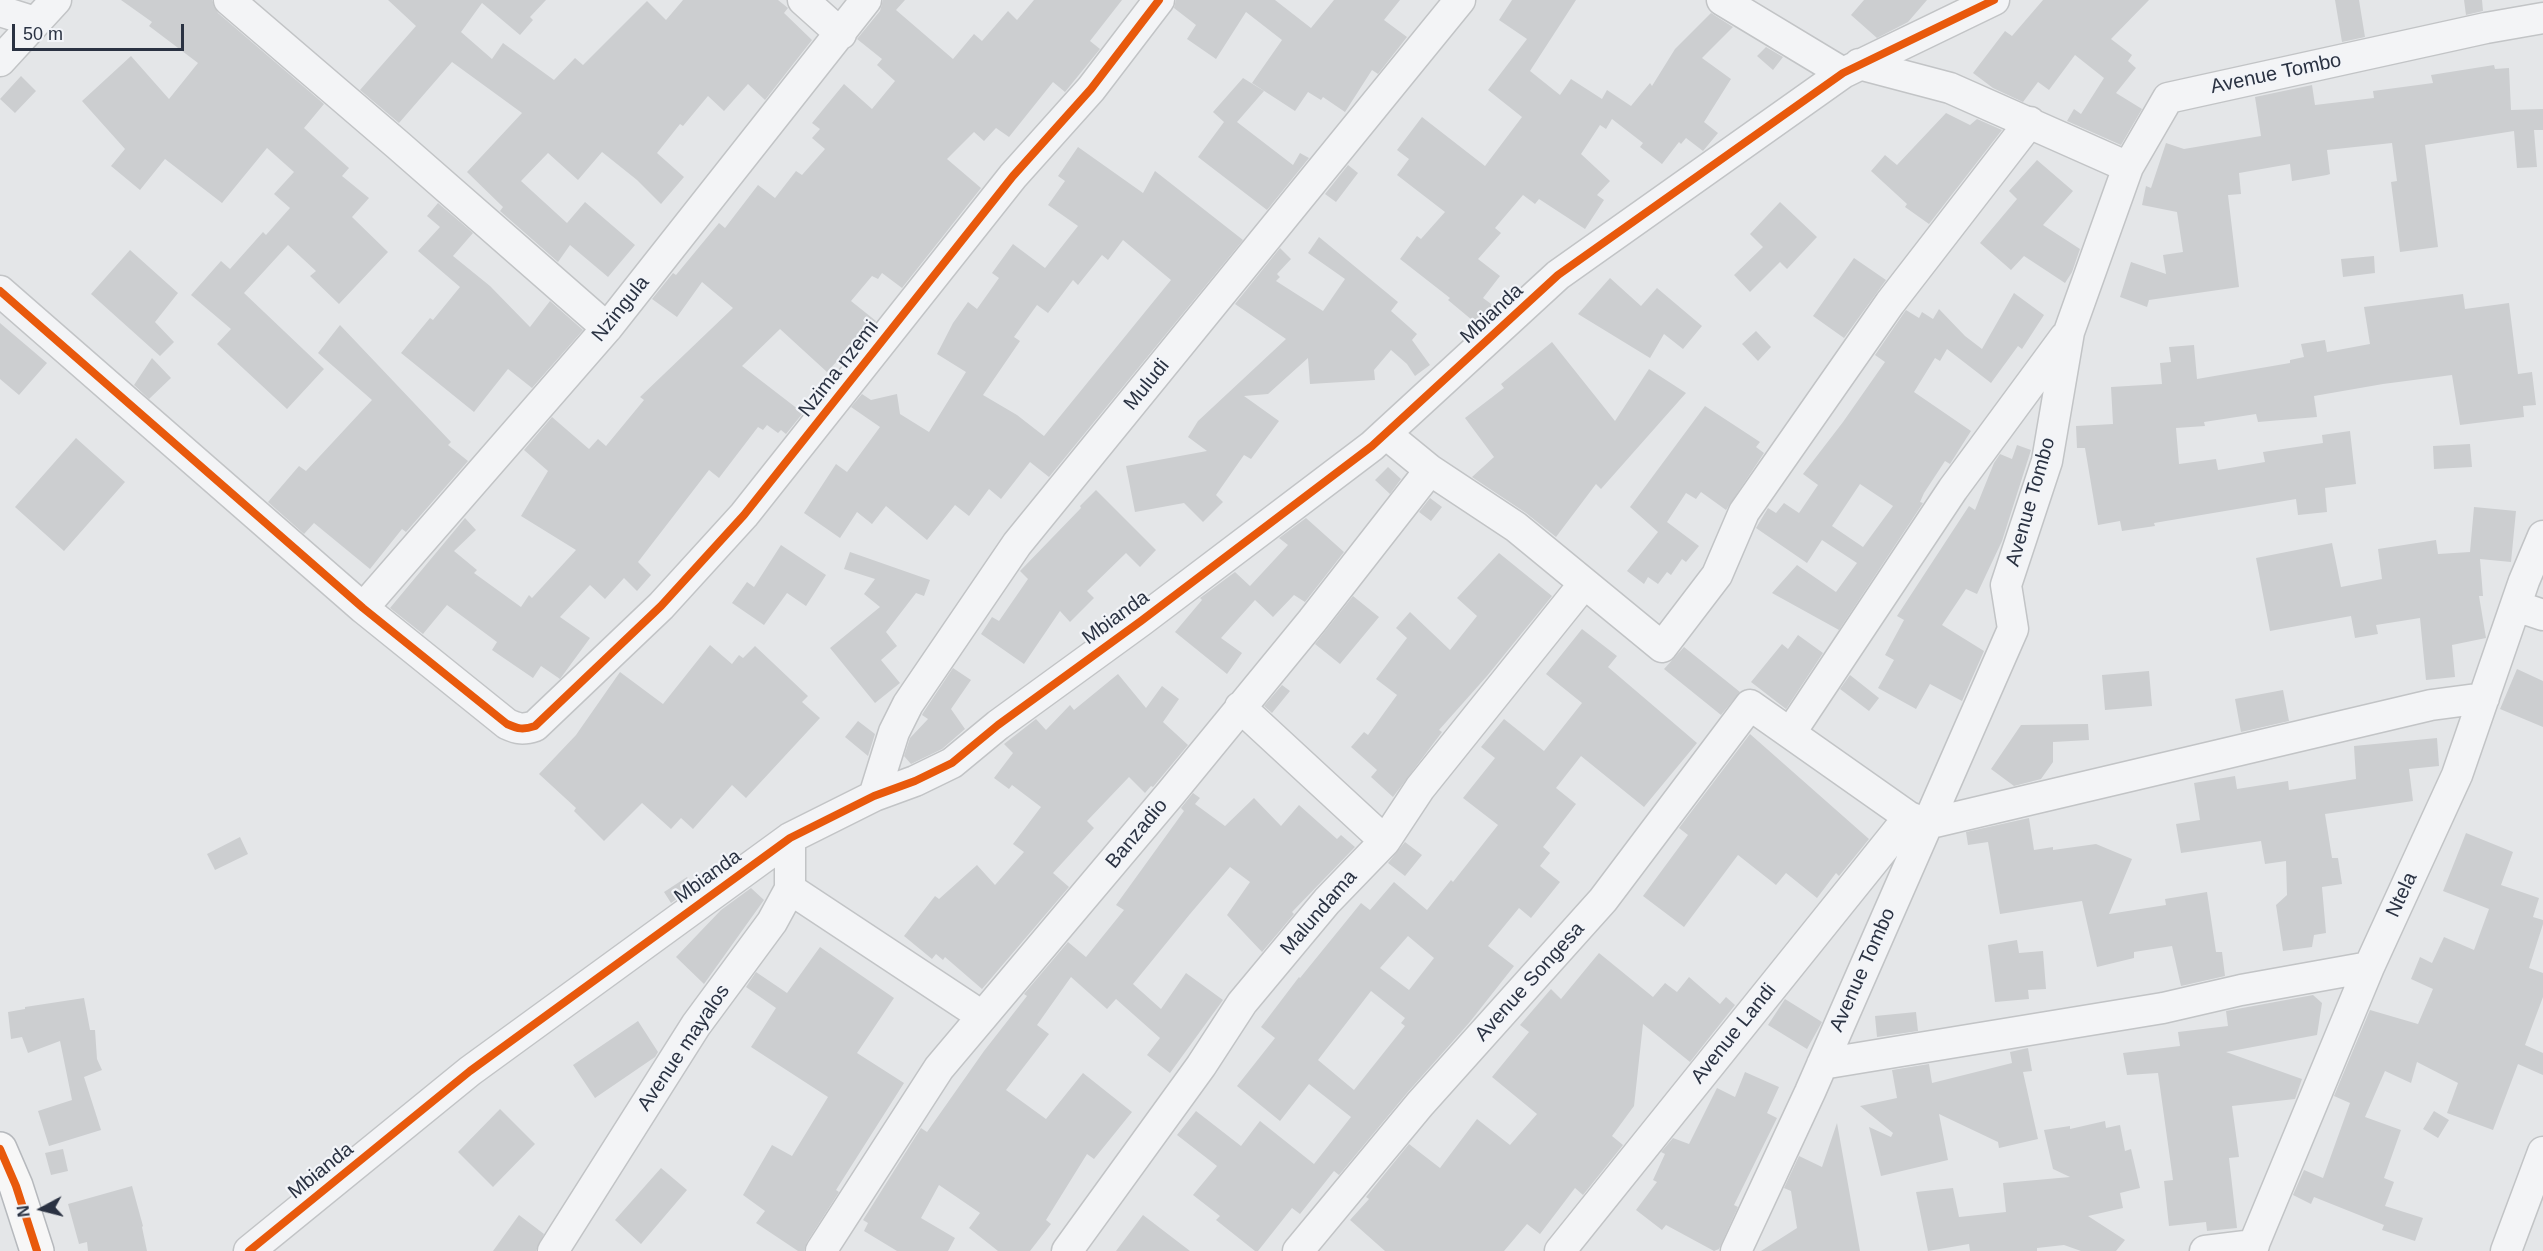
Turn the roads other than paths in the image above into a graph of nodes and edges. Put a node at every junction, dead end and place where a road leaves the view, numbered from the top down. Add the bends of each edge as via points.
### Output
1 (56, 0) edge
2 (229, 0) edge
3 (803, 0) edge
4 (866, 0) edge
5 (1159, 0) edge
6 (1460, 0) edge
7 (1722, 0) edge
8 (1994, 0) edge
9 (0, 11) edge
10 (2543, 18) edge
11 (35, 22) junction
12 (841, 34) junction
13 (0, 61) edge
14 (1851, 68) junction
15 (2030, 122) junction
16 (2128, 167) junction
17 (0, 291) edge
18 (607, 328) junction
19 (2069, 332) junction
20 (1386, 434) junction
21 (1430, 470) junction
22 (2543, 536) edge
23 (1583, 585) junction
24 (363, 608) junction
25 (2529, 610) edge
26 (2484, 698) junction
27 (1240, 707) junction
28 (1791, 732) junction
29 (874, 796) junction
30 (1918, 821) junction
31 (790, 838) junction
32 (1385, 841) junction
33 (790, 889) junction
34 (2369, 967) junction
35 (982, 1016) junction
36 (1822, 1064) junction
37 (0, 1149) edge
38 (2543, 1152) edge
39 (2253, 1248) edge
40 (37, 1251) edge
41 (249, 1251) edge
42 (553, 1251) edge
43 (821, 1251) edge
44 (1067, 1251) edge
45 (1298, 1251) edge
46 (1560, 1251) edge
47 (1736, 1251) edge
48 (2205, 1251) edge
49 (2506, 1251) edge

1 - 11 street
2 - 18 street
3 - 12 street
4 - 12 street, Nzingula
5 - 24 street, Nzima nzemi via 1091,88 1013,176 744,515 661,606 535,726 518,729 507,724
6 - 29 street, Muludi via 1017,544 908,704 894,732
7 - 14 street
8 - 14 street, Mbianda
9 - 11 street
10 - 16 street, Avenue Tombo via 2168,98
11 - 13 street
12 - 18 street, Nzingula
14 - 15 street via 1950,87
14 - 20 street, Mbianda via 1558,275
15 - 16 street
15 - 23 street via 1890,303 1744,512 1717,575 1662,647
16 - 19 street, Avenue Tombo
17 - 24 street
18 - 24 street, Nzingula
19 - 28 street via 1953,489
19 - 30 street, Avenue Tombo via 2047,461 2006,585 2013,629
20 - 21 street
20 - 29 street, Mbianda via 998,724 952,763
21 - 23 street via 1516,527
21 - 27 street, Banzadio
22 - 25 street, Ntela
23 - 32 street, Malundama via 1420,788
25 - 26 street, Ntela
26 - 30 street via 2431,705
26 - 34 street, Ntela via 2457,775
27 - 32 street
27 - 35 street, Banzadio
28 - 30 street
28 - 45 street, Avenue Songesa via 1750,705 1603,900 1420,1104
29 - 31 street, Mbianda
30 - 36 street, Avenue Tombo
30 - 46 street, Avenue Landi
31 - 33 street, Avenue mayalos
31 - 41 street, Mbianda via 470,1071
32 - 44 street, Malundama via 1327,900 1242,1003
33 - 35 street
33 - 42 street, Avenue mayalos via 772,922 696,1025
34 - 36 street via 2163,1008
34 - 39 street, Ntela
35 - 43 street, Banzadio via 939,1068
36 - 47 street, Avenue Tombo
37 - 40 highway
38 - 49 street
39 - 48 street

